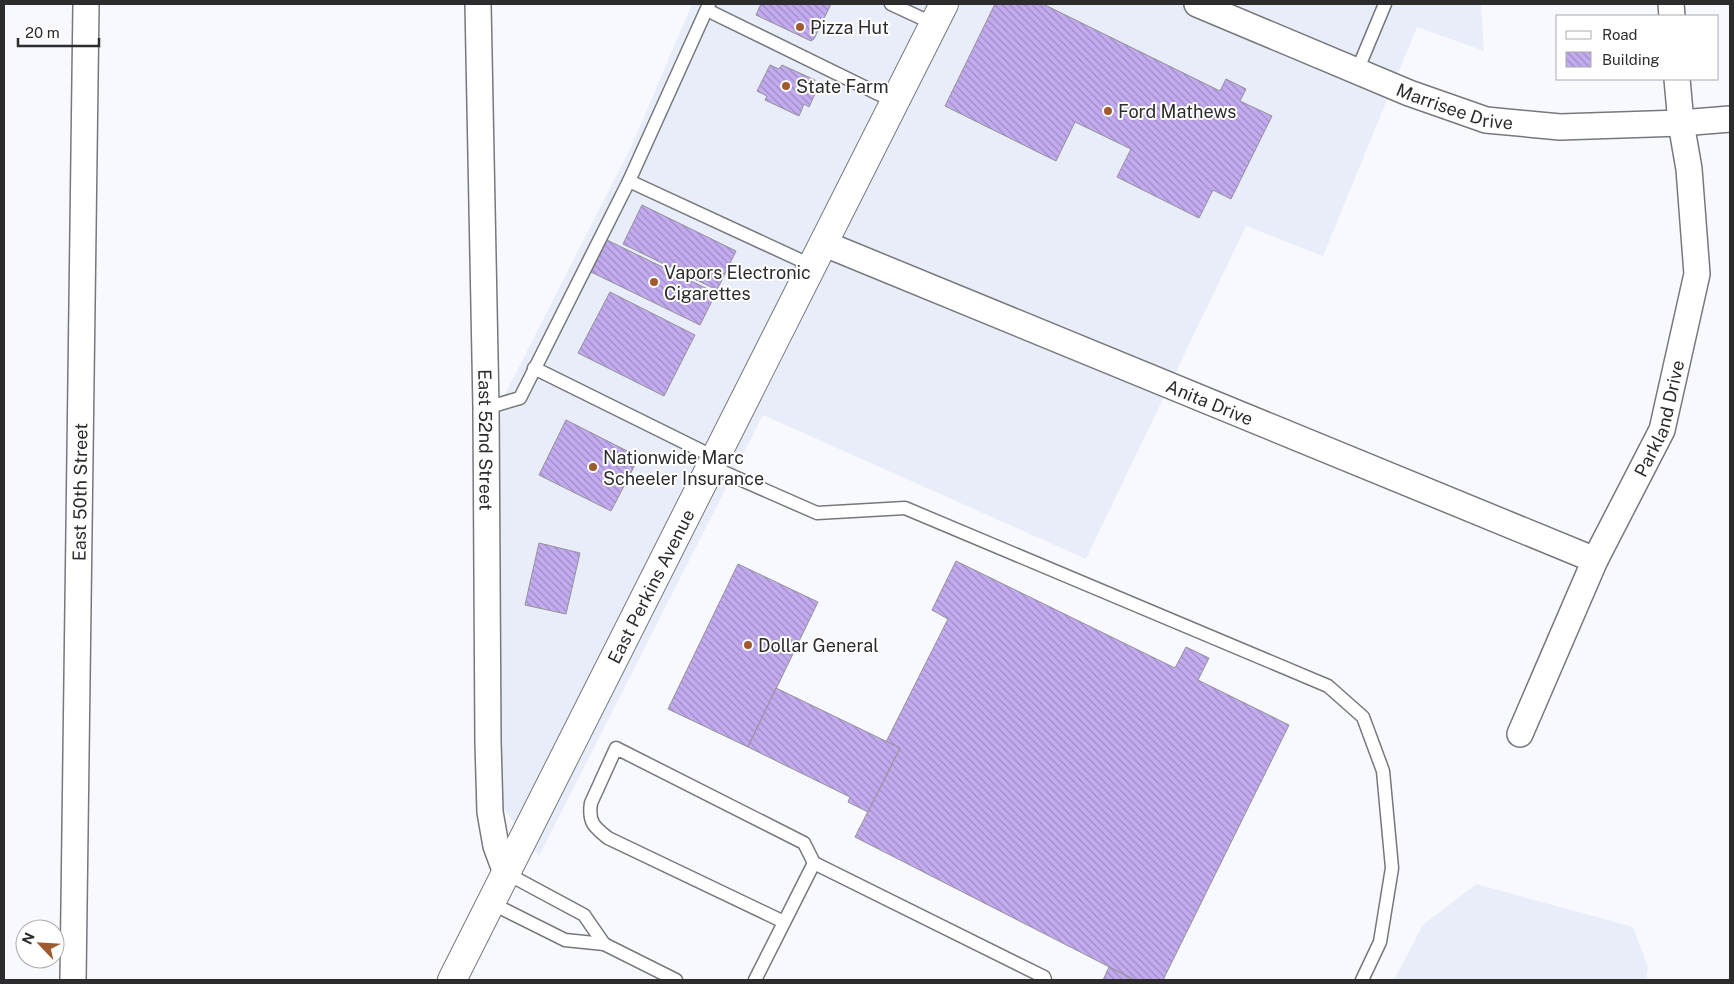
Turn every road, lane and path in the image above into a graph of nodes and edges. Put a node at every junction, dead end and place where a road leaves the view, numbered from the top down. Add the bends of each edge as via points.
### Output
1 (86, 4) edge
2 (478, 4) edge
3 (891, 4) edge
4 (1197, 4) edge
5 (1385, 4) edge
6 (708, 7) edge
7 (939, 14) edge
8 (1357, 71) junction
9 (1677, 80) edge
10 (896, 102) junction
11 (1730, 119) edge
12 (1680, 123) junction
13 (629, 181) junction
14 (819, 255) junction
15 (534, 368) junction
16 (486, 408) junction
17 (714, 462) junction
18 (1595, 560) junction
19 (1520, 734) dead end
20 (814, 863) junction
21 (506, 873) junction
22 (491, 903) junction
23 (784, 922) junction
24 (604, 944) junction
25 (73, 980) edge
26 (452, 980) edge
27 (676, 980) edge
28 (755, 980) edge
29 (1045, 980) edge
30 (1362, 980) edge

1 - 25 street, East 50th Street
2 - 16 street, East 52nd Street
3 - 7 lane
4 - 8 street, Marrisee Drive
5 - 8 lane
6 - 10 lane
6 - 13 lane
7 - 10 main road, East Perkins Avenue
8 - 12 street, Marrisee Drive via 1486,120 1560,127
9 - 12 street, Parkland Drive
10 - 14 main road, East Perkins Avenue
11 - 12 street, Marrisee Drive
12 - 18 street, Parkland Drive via 1689,169 1697,274 1662,430
13 - 14 lane
13 - 15 lane
14 - 17 main road, East Perkins Avenue
14 - 18 street, Anita Drive
15 - 16 lane via 520,398
15 - 17 lane
16 - 21 street, East 52nd Street via 490,812 496,846
17 - 21 main road, East Perkins Avenue
17 - 30 lane via 817,513 905,508 1328,686 1363,717 1383,771 1392,868 1380,942
18 - 19 street, Parkland Drive
20 - 23 lane
20 - 23 lane via 804,843 616,748 591,803 591,822 597,830
20 - 29 lane
21 - 22 main road, East Perkins Avenue
21 - 24 lane via 584,915
22 - 24 lane via 565,940
22 - 26 main road, East Perkins Avenue
23 - 28 lane
24 - 27 lane

